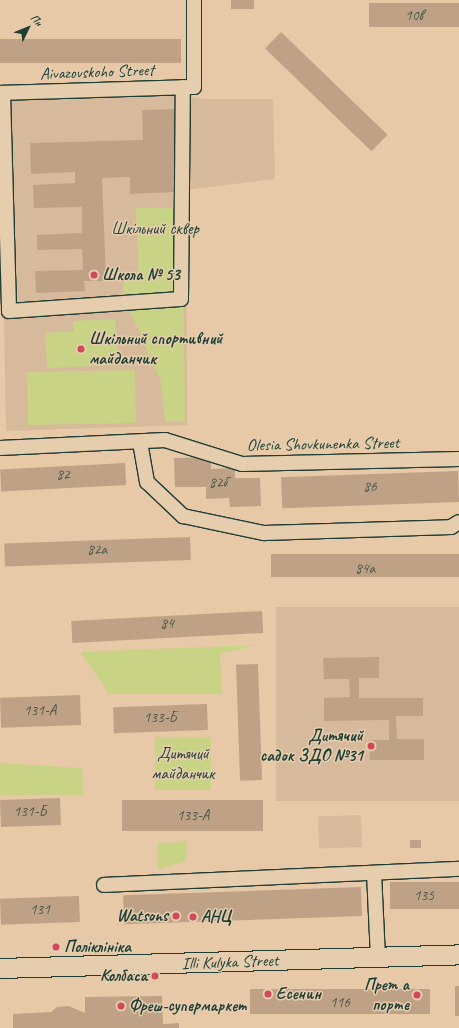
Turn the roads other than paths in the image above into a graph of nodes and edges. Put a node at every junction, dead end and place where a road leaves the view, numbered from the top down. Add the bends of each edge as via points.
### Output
1 (194, 0) edge
2 (189, 87) junction
3 (2, 93) edge
4 (140, 442) junction
5 (0, 448) edge
6 (459, 460) edge
7 (459, 522) edge
8 (459, 869) edge
9 (374, 873) junction
10 (104, 885) dead end
11 (459, 954) edge
12 (378, 957) junction
13 (0, 968) edge

1 - 2 street
2 - 3 street, Aivazovskoho Street
2 - 3 street via 181,299 9,311
4 - 5 street, Olesia Shovkunenka Street
4 - 6 street, Olesia Shovkunenka Street via 165,440 242,464
4 - 7 street via 147,482 183,516 264,533 451,527
8 - 9 street
9 - 10 street
9 - 12 street
11 - 12 street, Illi Kulyka Street
12 - 13 street, Illi Kulyka Street

